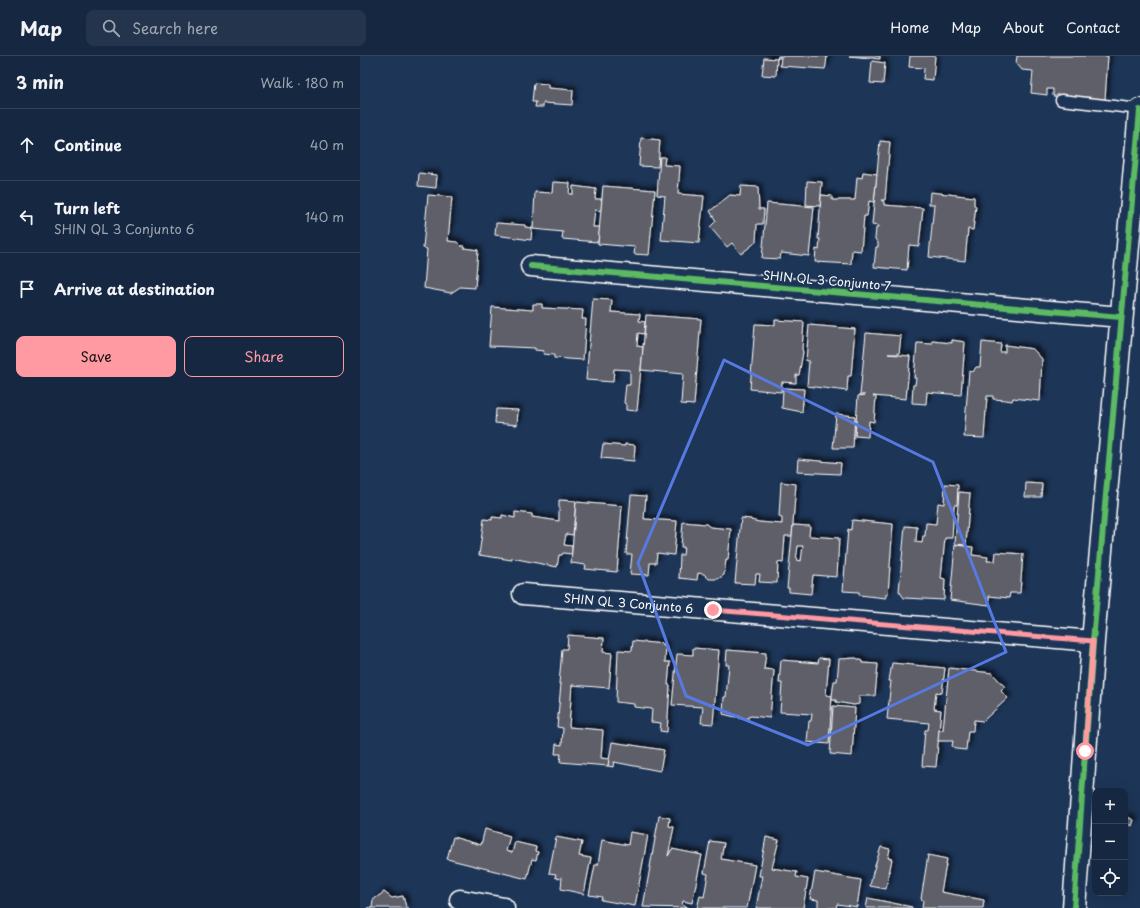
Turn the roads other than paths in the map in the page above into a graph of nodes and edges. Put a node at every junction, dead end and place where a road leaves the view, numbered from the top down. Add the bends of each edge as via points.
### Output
1 (1061, 100) dead end
2 (1140, 110) edge
3 (532, 266) dead end
4 (1121, 317) junction
5 (524, 594) dead end
6 (1093, 641) junction
7 (460, 900) dead end
8 (504, 908) edge
9 (1074, 908) edge

1 - 2 lane
2 - 4 street
3 - 4 street, SHIN QL 3 Conjunto 7
4 - 6 street
5 - 6 street, SHIN QL 3 Conjunto 6
6 - 9 street
7 - 8 street

